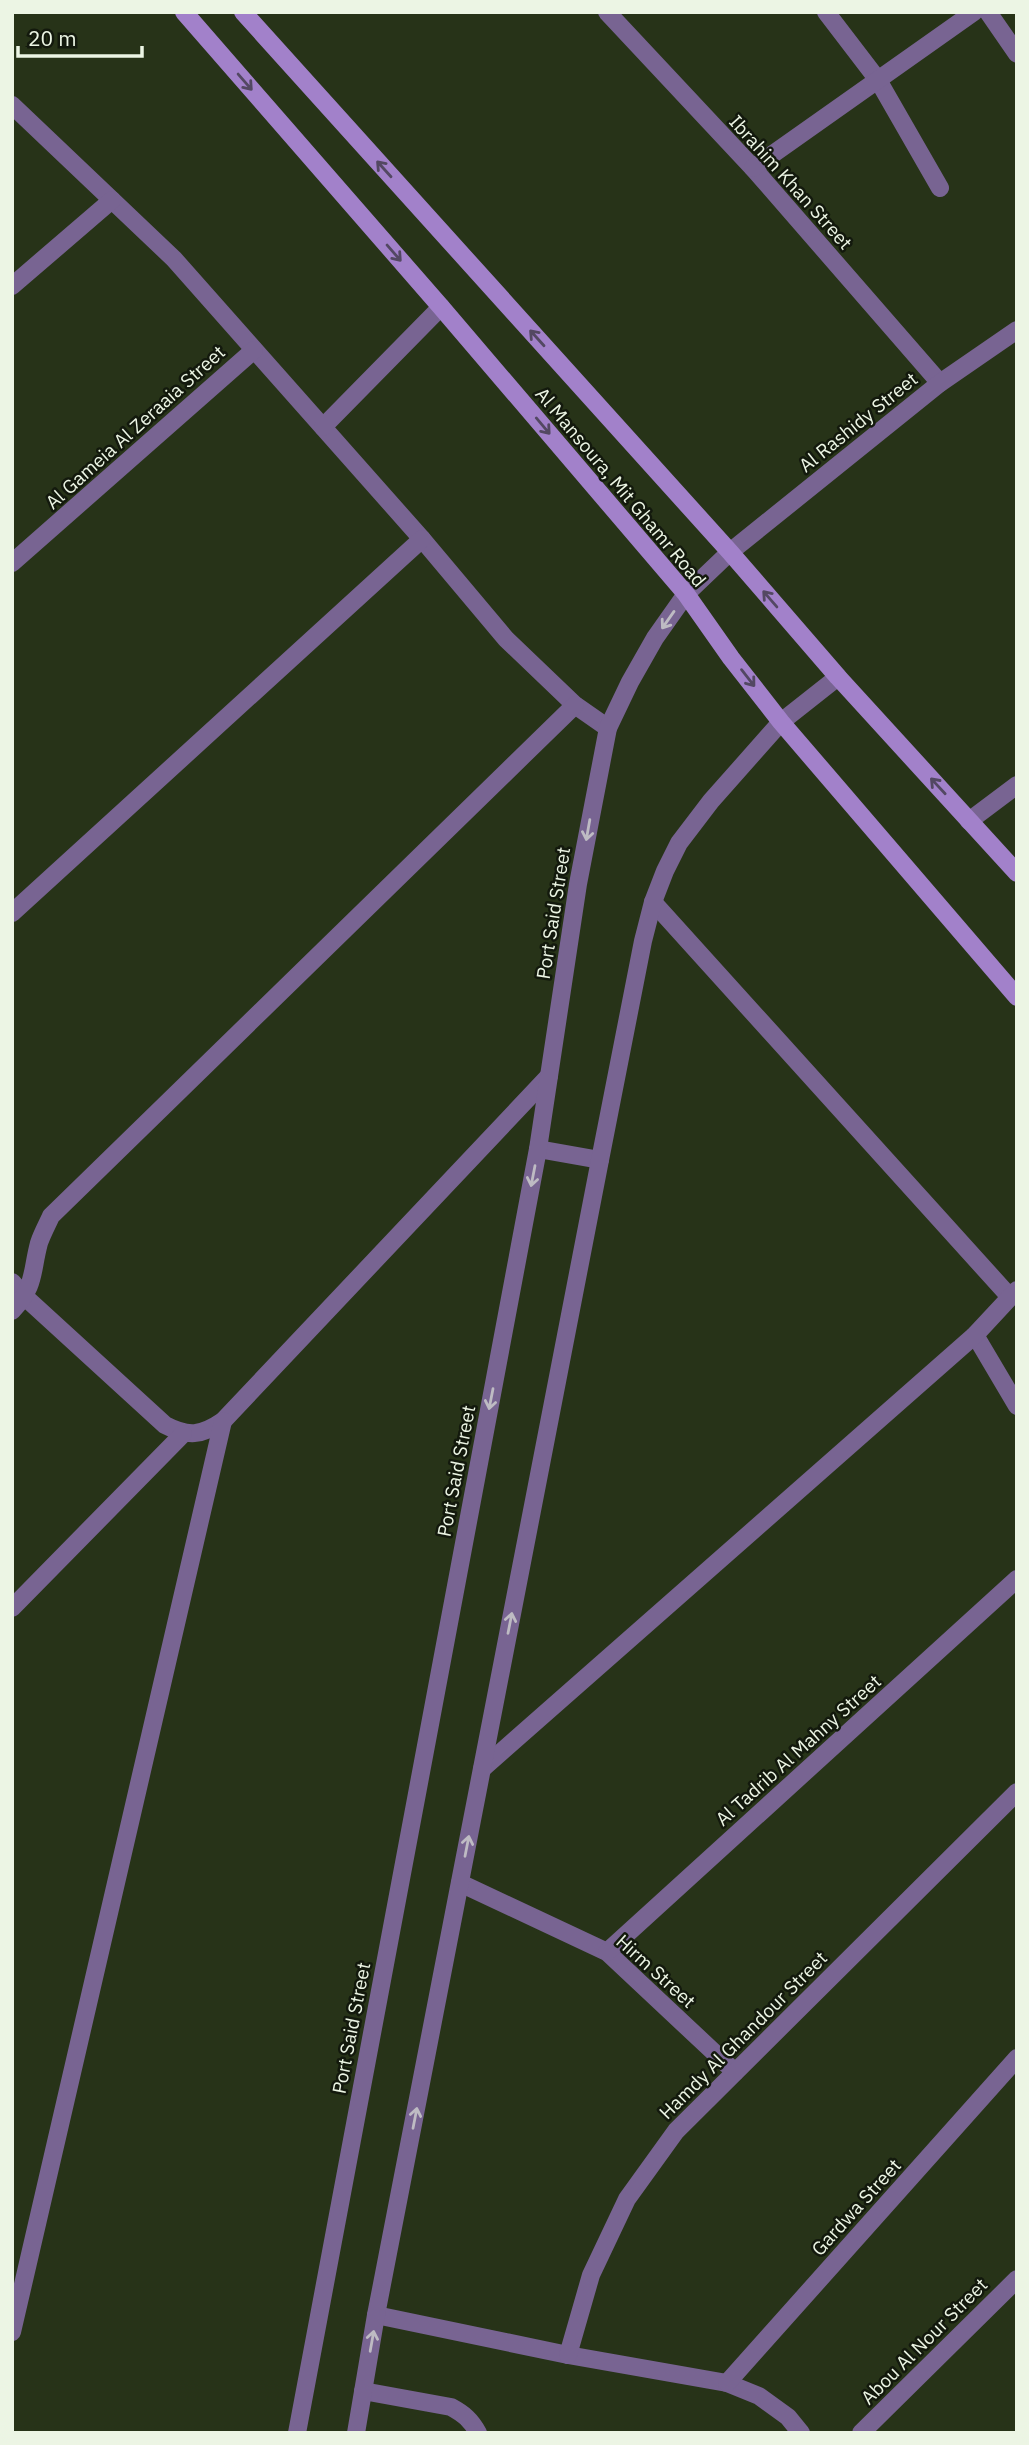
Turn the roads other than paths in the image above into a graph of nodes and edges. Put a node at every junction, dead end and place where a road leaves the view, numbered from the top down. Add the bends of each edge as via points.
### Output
1 (184, 12) edge
2 (243, 12) edge
3 (607, 12) edge
4 (826, 12) edge
5 (974, 12) edge
6 (988, 12) edge
7 (1017, 54) edge
8 (878, 80) junction
9 (12, 105) edge
10 (753, 168) junction
11 (940, 188) dead end
12 (112, 200) junction
13 (12, 286) edge
14 (441, 307) junction
15 (1017, 330) edge
16 (254, 350) junction
17 (940, 383) junction
18 (323, 427) junction
19 (422, 539) junction
20 (730, 552) junction
21 (12, 563) edge
22 (686, 594) junction
23 (838, 677) junction
24 (575, 705) junction
25 (781, 722) junction
26 (608, 728) junction
27 (1017, 785) edge
28 (969, 821) junction
29 (1017, 873) edge
30 (653, 902) junction
31 (12, 913) edge
32 (1017, 997) edge
33 (550, 1076) junction
34 (538, 1149) junction
35 (600, 1160) junction
36 (12, 1282) edge
37 (1014, 1294) edge
38 (25, 1297) junction
39 (12, 1311) edge
40 (975, 1335) junction
41 (1017, 1406) edge
42 (223, 1421) junction
43 (183, 1434) junction
44 (1017, 1579) edge
45 (12, 1608) edge
46 (482, 1769) junction
47 (1017, 1792) edge
48 (460, 1883) junction
49 (607, 1952) junction
50 (1017, 2058) edge
51 (735, 2072) junction
52 (1017, 2279) edge
53 (376, 2315) junction
54 (12, 2332) edge
55 (568, 2355) junction
56 (727, 2383) junction
57 (363, 2391) junction
58 (297, 2433) edge
59 (356, 2433) edge
60 (478, 2433) edge
61 (801, 2433) edge
62 (861, 2433) edge

1 -> 14 main road, Al Mansoura, Mit Ghamr Road
20 -> 2 main road, Al Mansoura, Mit Ghamr Road
3 - 10 street, Ibrahim Khan Street
4 - 8 street
5 - 8 street
6 - 7 street
8 - 10 street
8 - 11 street
9 - 12 street
10 - 17 street, Ibrahim Khan Street
12 - 13 street
12 - 16 street via 174,259
14 - 18 street
14 -> 22 main road, Al Mansoura, Mit Ghamr Road
15 - 17 street, Al Rashidy Street
16 - 18 street
16 - 21 street, Al Gameia Al Zeraaia Street
17 - 20 street, Al Rashidy Street
18 - 19 street
19 - 24 street via 506,639
19 - 31 street
20 - 22 street, Port Said Street
23 -> 20 main road, Al Mansoura, Mit Ghamr Road
22 -> 25 main road, Al Mansoura, Mit Ghamr Road
22 -> 26 street, Port Said Street via 649,649
23 - 25 street
28 -> 23 main road, Al Mansoura, Mit Ghamr Road
24 - 26 street
24 - 38 street via 51,1216
25 - 30 street via 679,843
25 - 32 main road, Al Mansoura, Mit Ghamr Road
26 -> 33 street, Port Said Street via 578,884
27 - 28 street
28 - 29 main road, Al Mansoura, Mit Ghamr Road
30 - 35 street
30 - 37 street
33 - 34 street, Port Said Street
33 - 42 street
34 - 35 street
34 -> 58 street, Port Said Street
46 -> 35 street
36 - 38 street
37 - 40 street
38 - 39 street
38 - 43 street via 165,1425
40 - 41 street
40 - 46 street
42 - 43 street via 211,1429
42 - 54 street
43 - 45 street
44 - 49 street, Al Tadrib Al Mahny Street
48 -> 46 street
47 - 51 street, Hamdy Al Ghandour Street
48 - 49 street, Hirm Street
53 -> 48 street
49 - 51 street, Hirm Street
50 - 56 street, Gardwa Street
51 - 55 street, Hamdy Al Ghandour Street via 676,2131 627,2199 591,2275
52 - 62 street, Abou Al Nour Street
53 - 55 street
57 -> 53 street
55 - 56 street
56 - 61 street via 759,2396
57 - 59 street
57 - 60 street via 451,2407 463,2413

